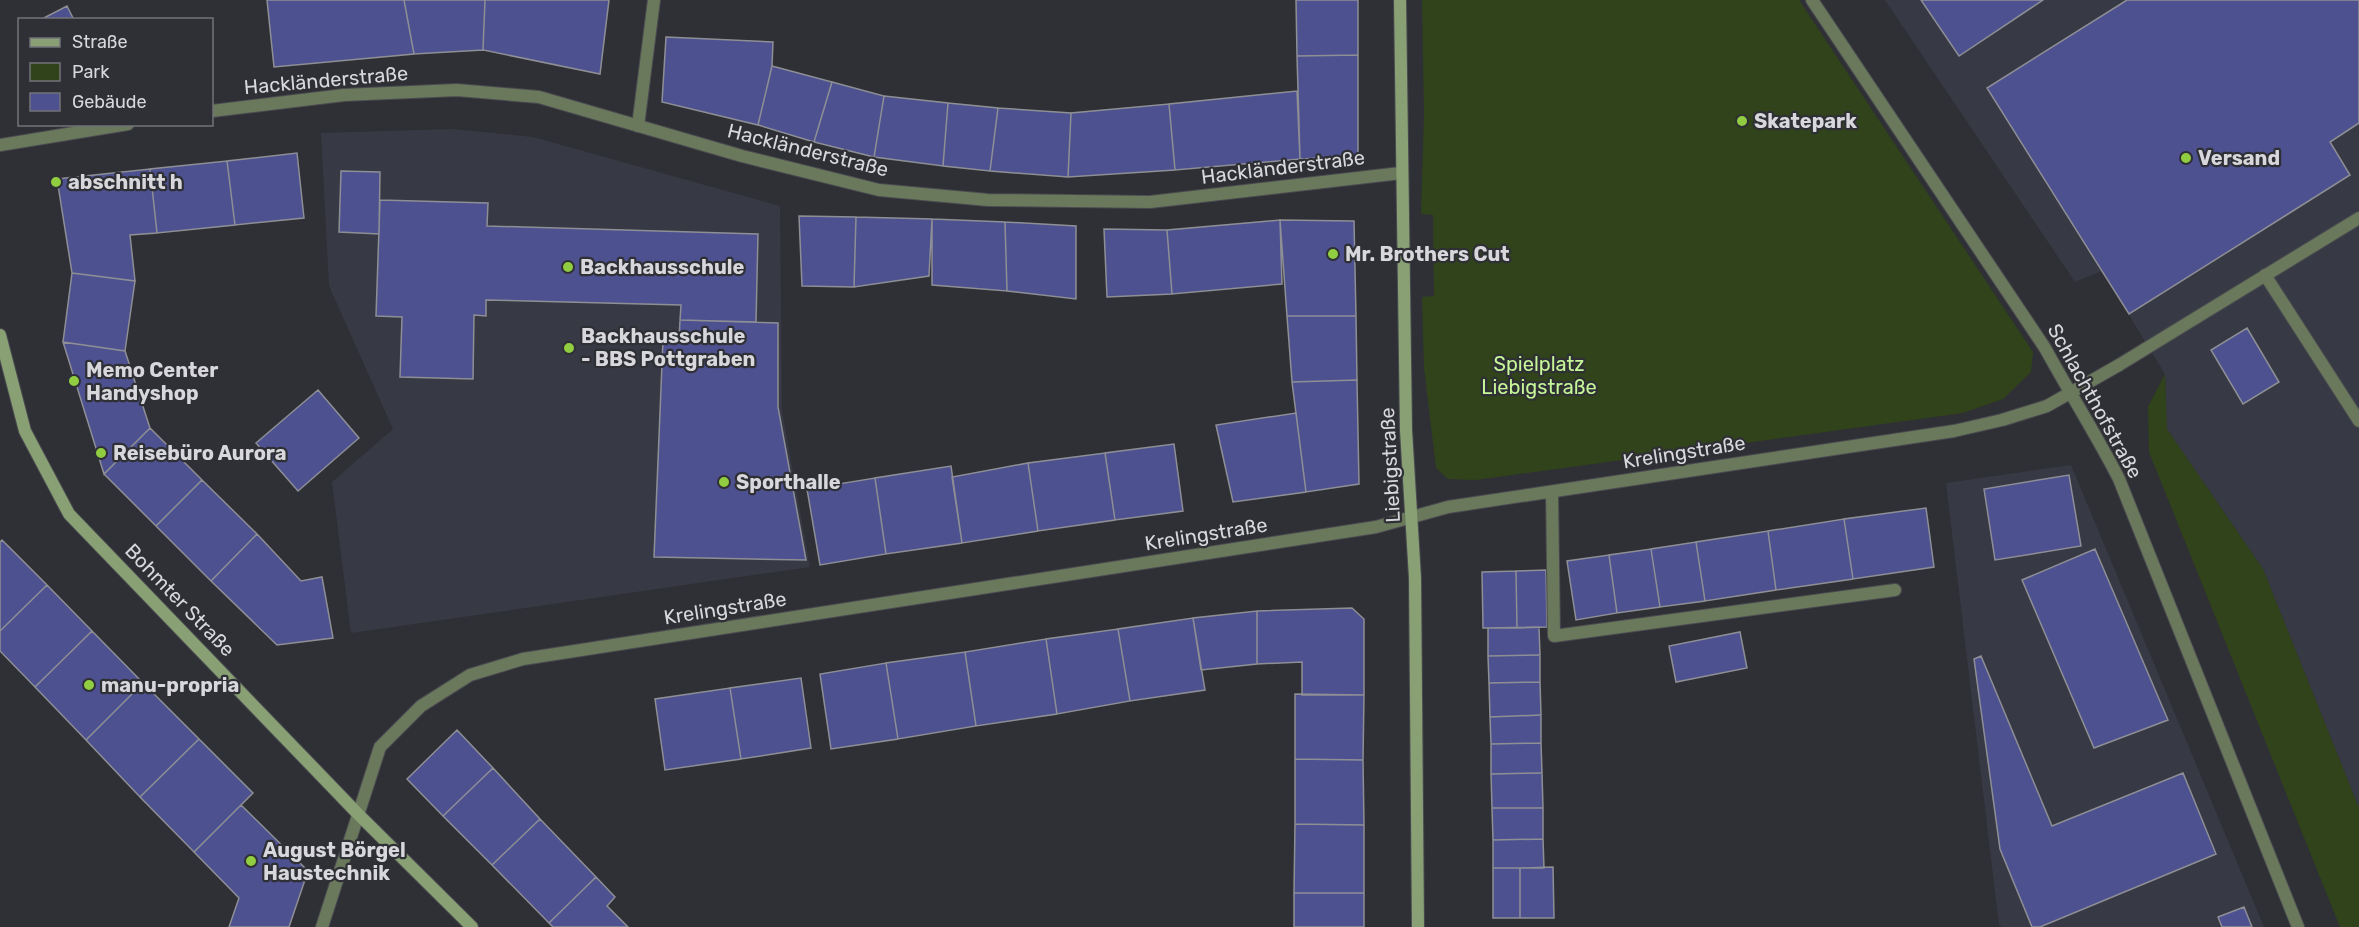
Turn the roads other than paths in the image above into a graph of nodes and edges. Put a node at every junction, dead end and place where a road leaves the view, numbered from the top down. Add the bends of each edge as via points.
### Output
1 (654, 0) edge
2 (1400, 0) edge
3 (1812, 0) edge
4 (213, 111) edge
5 (116, 126) edge
6 (638, 126) junction
7 (0, 145) edge
8 (1401, 172) junction
9 (2359, 218) edge
10 (2265, 275) junction
11 (0, 336) edge
12 (2071, 394) junction
13 (2359, 421) edge
14 (1552, 492) junction
15 (1412, 517) junction
16 (1895, 590) dead end
17 (358, 814) junction
18 (322, 927) edge
19 (472, 927) edge
20 (1418, 927) edge
21 (2298, 927) edge

1 - 6 street
2 - 8 street, Liebigstraße
3 - 12 street, Schlachthofstraße via 2046,348
4 - 6 street, Hackländerstraße via 344,95 457,90 539,97
5 - 7 street
6 - 8 street, Hackländerstraße via 879,190 988,200 1150,202
8 - 15 street, Liebigstraße via 1406,430
9 - 10 street, Krelingstraße
10 - 12 street, Krelingstraße
10 - 13 street
11 - 17 street, Bohmter Straße via 26,431 69,514
12 - 14 street, Krelingstraße via 2048,406 1954,431
12 - 21 street, Schlachthofstraße via 2119,479
14 - 15 street, Krelingstraße via 1448,507
14 - 16 street via 1554,636
15 - 17 street, Krelingstraße via 1376,528 523,659 470,675 421,706 380,747
15 - 20 street, Liebigstraße
17 - 18 street, Krelingstraße
17 - 19 street, Bohmter Straße

